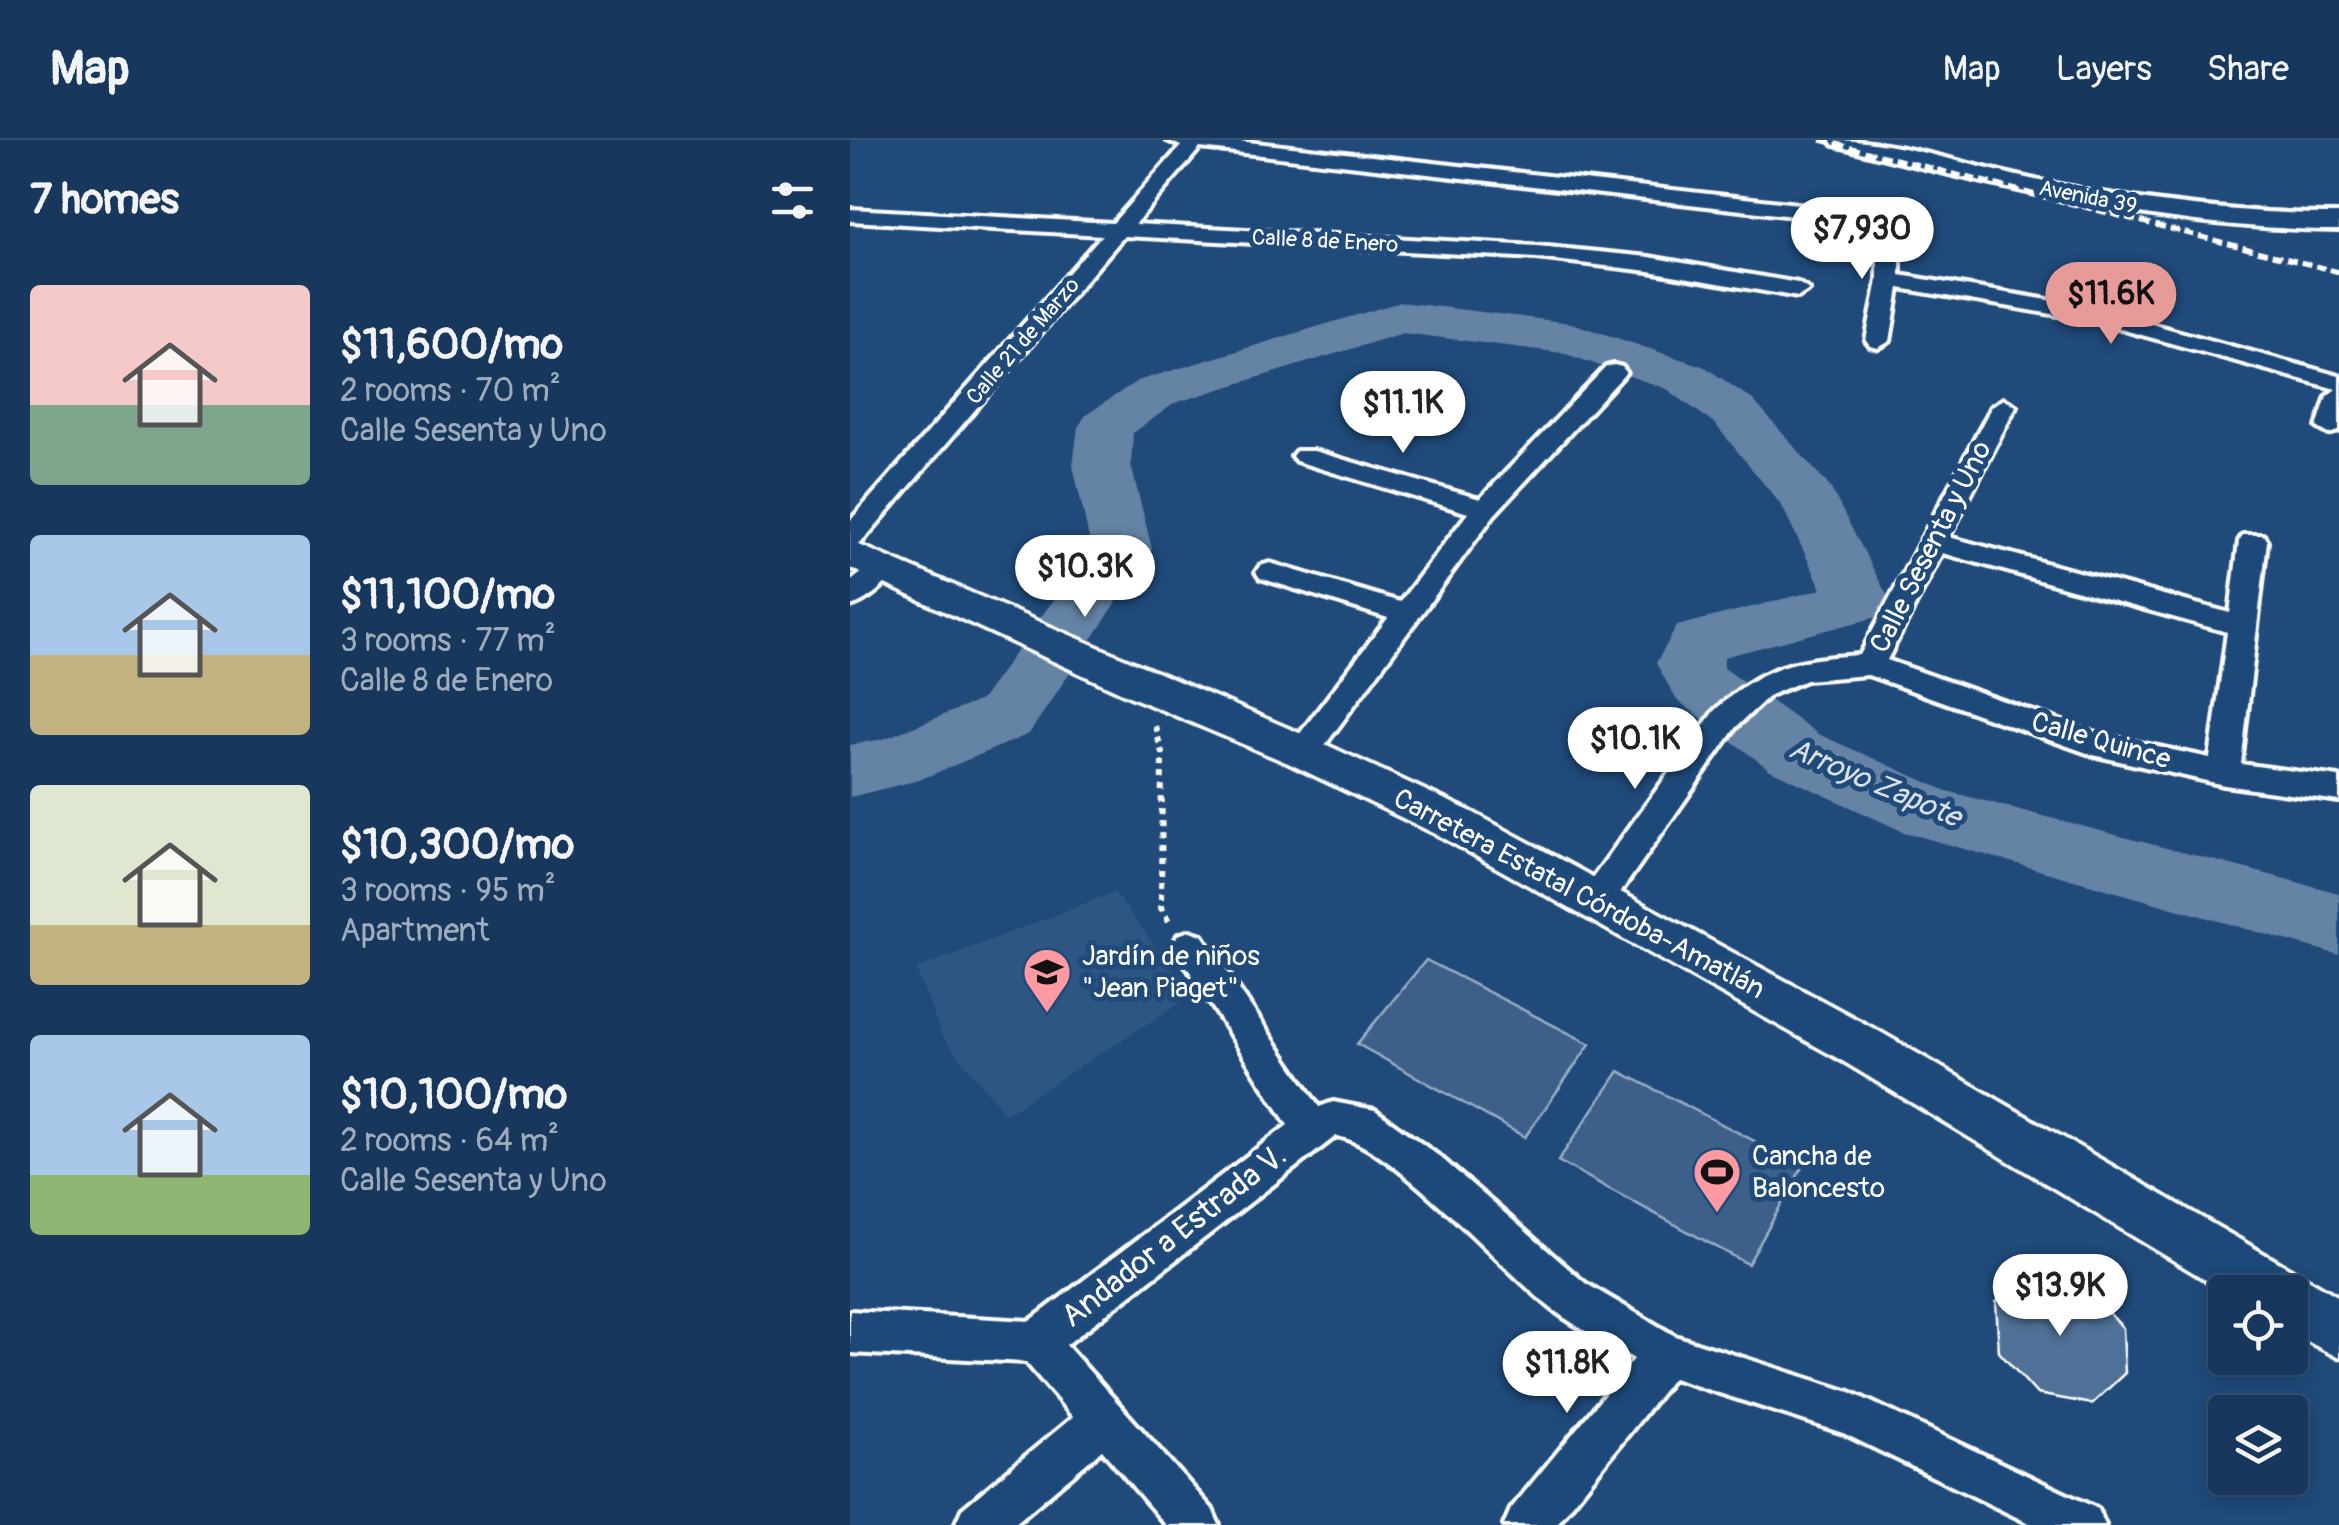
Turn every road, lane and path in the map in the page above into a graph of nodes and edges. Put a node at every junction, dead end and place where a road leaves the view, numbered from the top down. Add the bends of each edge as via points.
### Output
1 (1842, 140) edge
2 (1185, 142) edge
3 (850, 215) edge
4 (2339, 222) edge
5 (1121, 229) junction
6 (1889, 280) junction
7 (1798, 290) dead end
8 (1878, 341) dead end
9 (1614, 372) dead end
10 (2339, 383) edge
11 (2339, 396) edge
12 (2004, 406) dead end
13 (2329, 427) dead end
14 (1305, 456) dead end
15 (1485, 509) junction
16 (850, 538) edge
17 (2253, 541) dead end
18 (1934, 542) junction
19 (866, 562) edge
20 (1270, 572) dead end
21 (850, 596) edge
22 (1406, 614) junction
23 (2242, 626) junction
24 (1870, 665) junction
25 (1303, 752) junction
26 (1162, 753) dead end
27 (2224, 773) junction
28 (2339, 789) edge
29 (1596, 900) junction
30 (1190, 944) joint
31 (1312, 1129) junction
32 (2249, 1275) edge
33 (2308, 1311) edge
34 (2339, 1329) edge
35 (850, 1332) edge
36 (1036, 1342) junction
37 (1666, 1354) junction
38 (1105, 1419) junction
39 (978, 1525) edge
40 (1196, 1525) edge
41 (1527, 1525) edge
42 (2082, 1525) edge

1 - 4 street, Avenida 39 via 2104,202 2230,220
2 - 5 street, Calle 21 de Marzo
2 - 6 street via 1878,219 1889,226
3 - 5 street, Calle 8 de Enero
5 - 7 street, Calle 8 de Enero via 1537,252
5 - 16 street, Calle 21 de Marzo
6 - 8 street
6 - 10 street via 2090,314
9 - 15 street
11 - 13 street
12 - 18 street, Calle Sesenta y Uno
14 - 15 street
15 - 22 street
17 - 23 street
18 - 23 street
18 - 24 street, Calle Sesenta y Uno
19 - 21 street
19 - 25 main road, Carretera Estatal Córdoba-Amatlán
20 - 22 street
22 - 25 street
23 - 27 street
24 - 27 street, Calle Quince via 2093,744
24 - 29 street, Calle Sesenta y Uno via 1787,671 1748,696
25 - 29 main road, Carretera Estatal Córdoba-Amatlán
26 - 30 path via 1161,908
27 - 28 street, Calle Quince
29 - 32 main road, Carretera Estatal Córdoba-Amatlán via 1864,1048
30 - 31 street
31 - 36 street, Andador a Estrada V.
31 - 37 street via 1333,1119 1362,1122 1570,1297
33 - 34 main road
35 - 36 street
36 - 38 street
37 - 41 street
37 - 42 street via 1850,1414
38 - 39 street
38 - 40 street

